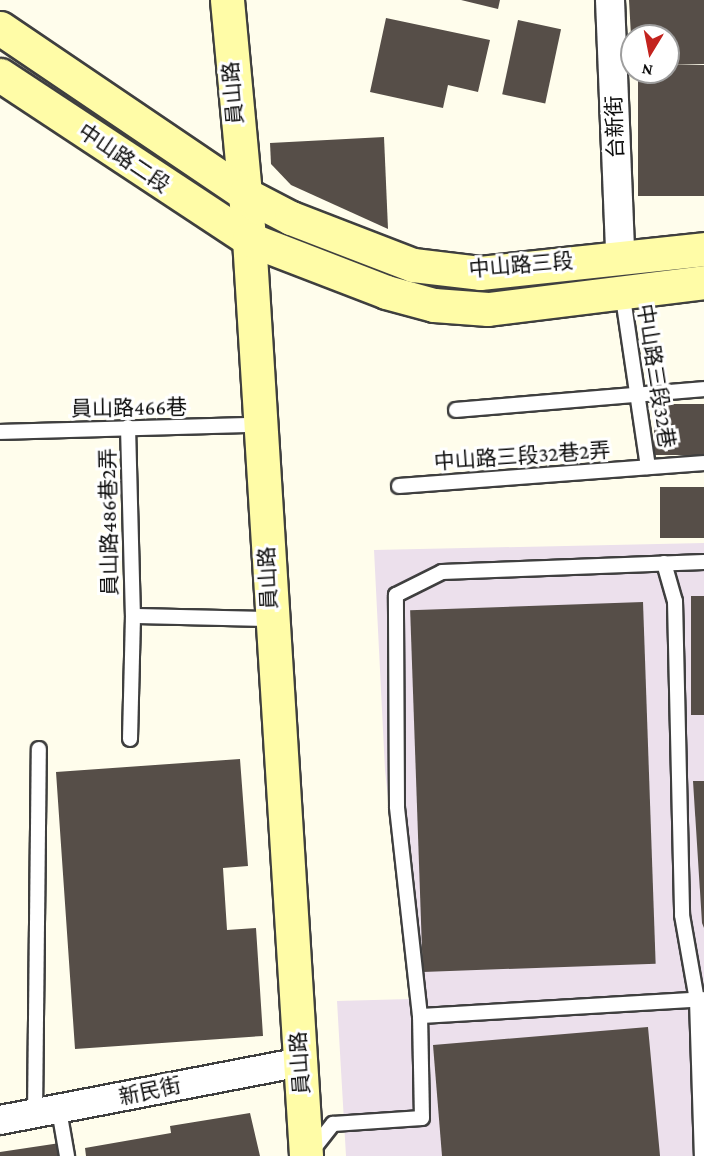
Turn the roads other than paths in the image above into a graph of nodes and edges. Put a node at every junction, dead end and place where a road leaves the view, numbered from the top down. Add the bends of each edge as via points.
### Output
1 (227, 0) edge
2 (610, 0) edge
3 (0, 28) edge
4 (0, 75) edge
5 (244, 194) junction
6 (249, 239) junction
7 (704, 249) edge
8 (620, 254) junction
9 (704, 282) edge
10 (622, 291) junction
11 (704, 390) edge
12 (638, 395) junction
13 (456, 410) dead end
14 (258, 425) junction
15 (128, 427) junction
16 (0, 432) edge
17 (704, 463) edge
18 (648, 467) junction
19 (399, 486) dead end
20 (704, 562) edge
21 (664, 563) junction
22 (133, 616) junction
23 (270, 619) junction
24 (130, 739) dead end
25 (39, 749) dead end
26 (700, 999) edge
27 (420, 1016) junction
28 (300, 1062) junction
29 (47, 1112) junction
30 (0, 1120) edge
31 (67, 1156) edge
32 (307, 1156) edge
33 (702, 1156) edge

1 - 5 main road, 員山路
2 - 8 street, 台新街
3 - 5 main road, 中山路二段
4 - 6 main road, 中山路二段
5 - 6 main road, 員山路
5 - 8 main road, 中山路三段 via 291,218 413,265 480,273
6 - 10 main road, 中山路三段 via 386,292 434,305 488,309
6 - 14 main road, 員山路
7 - 8 main road, 中山路三段
9 - 10 main road, 中山路三段
10 - 12 lane, 中山路三段32巷
11 - 12 lane
12 - 13 lane
12 - 18 lane, 中山路三段32巷
14 - 15 lane, 員山路466巷
14 - 23 main road, 員山路
15 - 16 lane, 員山路466巷
15 - 22 lane, 員山路486巷2弄
17 - 18 lane, 中山路三段32巷2弄
18 - 19 lane, 中山路三段32巷2弄
20 - 21 lane
21 - 26 lane via 675,601 682,915
21 - 27 lane via 442,572 396,595 397,806
22 - 23 lane
22 - 24 lane, 員山路486巷2弄
23 - 28 main road, 員山路
25 - 29 lane
26 - 27 lane
26 - 33 lane
27 - 32 lane via 422,1118 333,1124
28 - 29 street, 新民街
28 - 32 main road, 員山路
29 - 30 street, 新民街
29 - 31 lane

